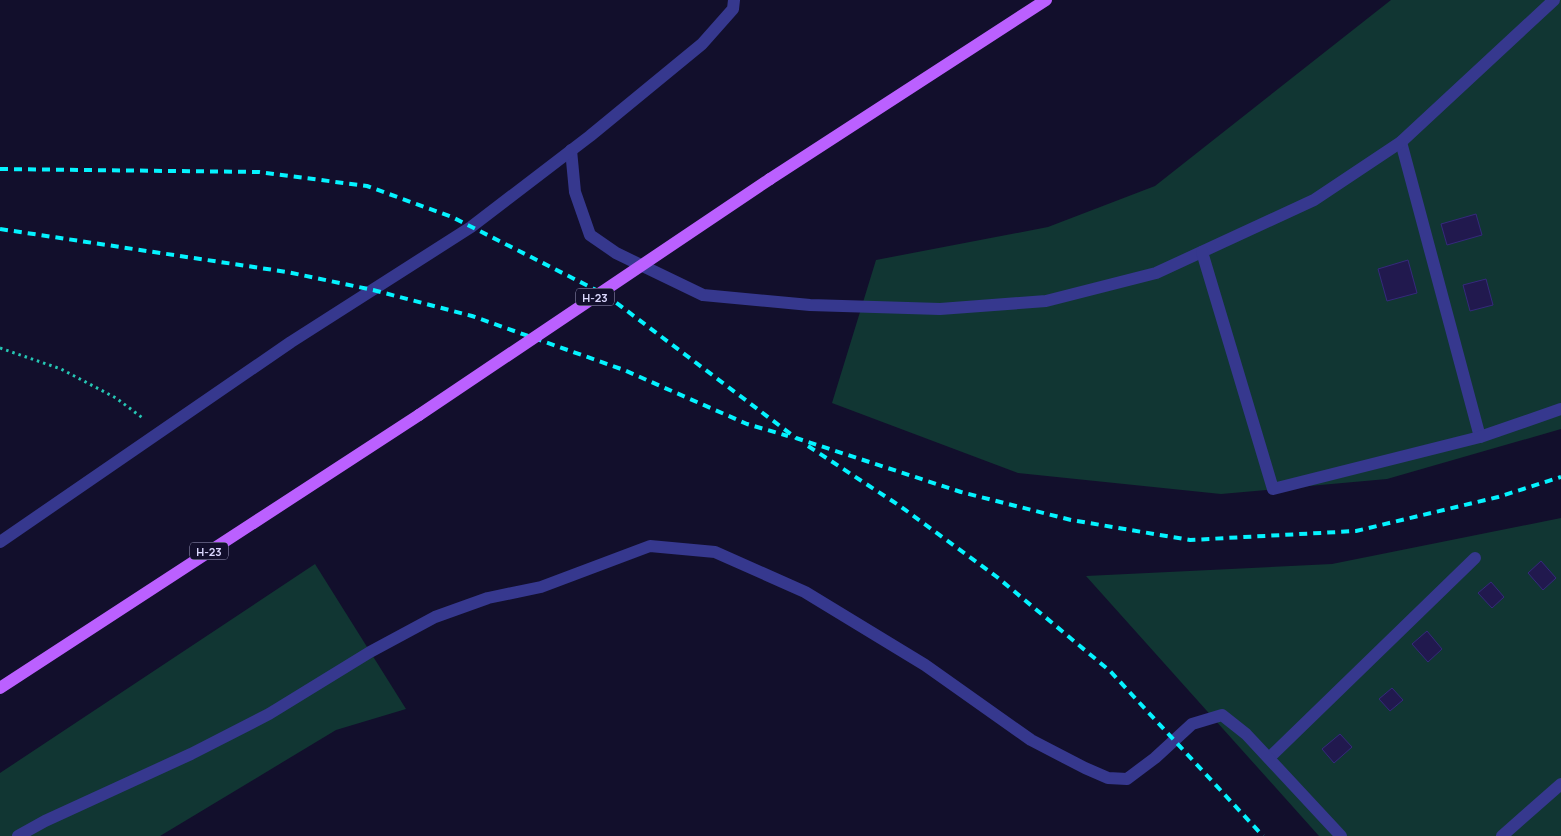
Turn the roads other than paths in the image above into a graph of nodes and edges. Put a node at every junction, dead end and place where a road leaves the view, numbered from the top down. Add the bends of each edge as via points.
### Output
1 (734, 0) edge
2 (1046, 0) edge
3 (1554, 0) edge
4 (1401, 142) junction
5 (571, 150) junction
6 (1202, 252) junction
7 (1561, 409) edge
8 (1480, 437) junction
9 (0, 542) edge
10 (1475, 558) dead end
11 (0, 688) edge
12 (1269, 758) junction
13 (1561, 784) edge
14 (18, 836) edge
15 (1341, 836) edge
16 (1502, 836) edge

1 - 5 lane via 733,9 702,44
2 - 11 main road, Н-23, bridge via 770,178 420,415
3 - 4 lane
4 - 6 lane via 1314,200
4 - 8 lane
5 - 6 lane via 575,192 590,235 616,253 703,295 810,305 940,309 1046,301 1156,273
5 - 9 lane via 471,227 291,342
6 - 8 lane via 1273,490
7 - 8 lane
10 - 12 lane
12 - 14 lane via 1222,715 1192,724 1127,779 1108,778 1031,740 925,665 805,592 715,552 650,546 541,587 488,598 435,616 252,723
12 - 15 lane
13 - 16 lane

